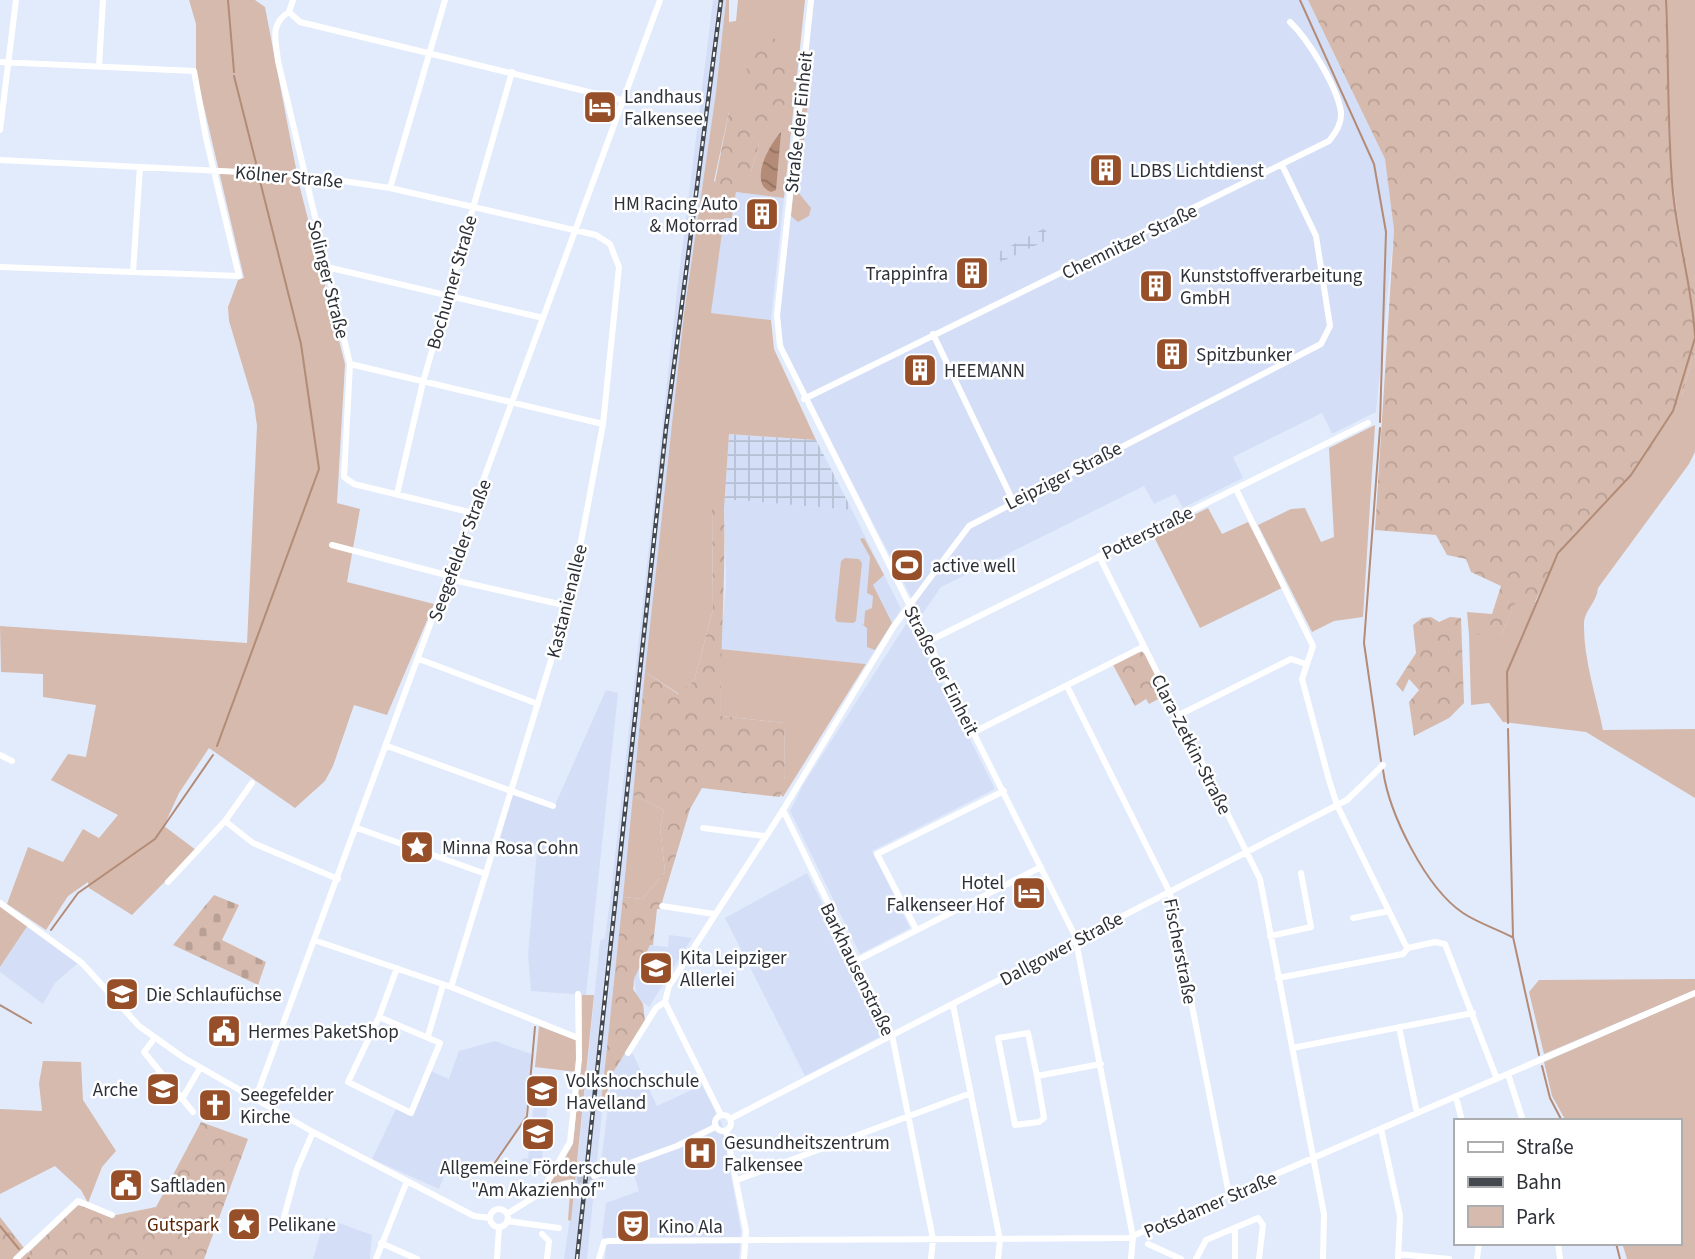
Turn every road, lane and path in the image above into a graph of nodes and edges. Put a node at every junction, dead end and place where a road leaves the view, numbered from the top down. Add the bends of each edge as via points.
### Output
1 (16, 0) edge
2 (103, 0) edge
3 (293, 0) edge
4 (445, 0) edge
5 (660, 0) edge
6 (811, 0) edge
7 (289, 12) junction
8 (1290, 22) dead end
9 (429, 52) junction
10 (0, 62) edge
11 (9, 62) junction
12 (99, 66) junction
13 (512, 72) junction
14 (622, 100) junction
15 (0, 130) edge
16 (0, 160) edge
17 (1282, 166) junction
18 (140, 167) junction
19 (214, 170) junction
20 (303, 175) junction
21 (390, 188) junction
22 (473, 206) junction
23 (574, 230) junction
24 (0, 267) edge
25 (327, 267) junction
26 (133, 272) junction
27 (447, 295) junction
28 (543, 318) junction
29 (933, 334) junction
30 (350, 364) junction
31 (423, 382) junction
32 (804, 399) junction
33 (511, 403) junction
34 (1368, 423) dead end
35 (603, 424) junction
36 (1236, 488) junction
37 (397, 494) junction
38 (1013, 500) junction
39 (473, 513) junction
40 (332, 545) dead end
41 (1099, 556) junction
42 (449, 578) junction
43 (568, 606) junction
44 (910, 607) junction
45 (927, 642) junction
46 (1143, 647) junction
47 (419, 659) junction
48 (1306, 664) junction
49 (1067, 686) junction
50 (538, 704) junction
51 (1177, 716) junction
52 (974, 732) junction
53 (387, 746) junction
54 (0, 755) edge
55 (12, 761) dead end
56 (1383, 765) dead end
57 (252, 783) dead end
58 (511, 791) junction
59 (1004, 791) junction
60 (1337, 805) junction
61 (553, 806) dead end
62 (783, 810) junction
63 (225, 821) junction
64 (357, 828) junction
65 (703, 828) dead end
66 (764, 836) junction
67 (1247, 852) junction
68 (1041, 866) junction
69 (1301, 873) dead end
70 (486, 874) junction
71 (338, 879) junction
72 (169, 882) dead end
73 (1170, 893) junction
74 (0, 903) edge
75 (662, 906) dead end
76 (1389, 911) junction
77 (714, 914) junction
78 (1353, 918) dead end
79 (916, 929) junction
80 (1270, 936) junction
81 (314, 940) junction
82 (1077, 942) junction
83 (1408, 948) junction
84 (856, 961) junction
85 (397, 968) junction
86 (1278, 978) junction
87 (447, 986) junction
88 (1695, 993) edge
89 (578, 994) dead end
90 (665, 1002) junction
91 (953, 1005) junction
92 (1473, 1013) junction
93 (379, 1017) junction
94 (1399, 1027) junction
95 (892, 1035) junction
96 (428, 1036) junction
97 (579, 1038) junction
98 (155, 1039) junction
99 (1292, 1048) junction
100 (628, 1054) dead end
101 (1101, 1064) junction
102 (200, 1068) junction
103 (1508, 1074) junction
104 (1038, 1076) junction
105 (1497, 1079) junction
106 (971, 1093) junction
107 (1456, 1097) junction
108 (182, 1099) junction
109 (255, 1100) junction
110 (193, 1112) dead end
111 (1417, 1113) junction
112 (720, 1115) junction
113 (909, 1116) junction
114 (730, 1119) junction
115 (1462, 1119) edge
116 (1522, 1119) edge
117 (716, 1127) junction
118 (1381, 1129) junction
119 (726, 1131) junction
120 (313, 1132) junction
121 (1313, 1159) junction
122 (594, 1176) tunnel mouth
123 (737, 1180) junction
124 (407, 1181) junction
125 (569, 1183) tunnel mouth
126 (546, 1184) dead end
127 (1230, 1195) junction
128 (111, 1214) dead end
129 (284, 1217) dead end
130 (490, 1217) junction
131 (507, 1217) junction
132 (499, 1227) junction
133 (559, 1227) dead end
134 (1235, 1229) junction
135 (542, 1234) dead end
136 (1133, 1237) junction
137 (746, 1239) junction
138 (933, 1239) junction
139 (1000, 1240) junction
140 (382, 1243) junction
141 (1148, 1244) dead end
142 (1398, 1256) edge
143 (16, 1259) edge
144 (376, 1259) edge
145 (417, 1259) edge
146 (497, 1259) edge
147 (547, 1259) edge
148 (599, 1259) edge
149 (744, 1259) edge
150 (930, 1259) edge
151 (998, 1259) edge
152 (1130, 1259) edge
153 (1181, 1259) edge
154 (1196, 1259) edge
155 (1234, 1259) edge
156 (1259, 1259) edge
157 (1323, 1259) edge
158 (1449, 1259) edge

1 - 11 street
2 - 12 street
3 - 7 street
4 - 9 street
5 - 14 street, Seegefelder Straße
6 - 32 street, Straße der Einheit via 777,322 783,355
7 - 9 street via 300,22
7 - 20 street, Solinger Straße via 274,28
8 - 17 street, Chemnitzer Straße via 1304,36 1341,113 1329,141
9 - 13 street
9 - 21 street
10 - 11 street
11 - 12 street
11 - 15 street
12 - 19 street via 194,71
13 - 14 street
13 - 22 street, Bochumer Straße
14 - 23 street, Seegefelder Straße
16 - 18 street, Kölner Straße
17 - 29 street, Chemnitzer Straße
17 - 38 street, Leipziger Straße via 1316,236 1331,326 1321,344
18 - 19 street, Kölner Straße
18 - 26 street
19 - 20 street, Kölner Straße
19 - 26 street via 239,276
20 - 21 street, Kölner Straße
20 - 25 street, Solinger Straße
21 - 22 street, Kölner Straße
22 - 23 street, Kölner Straße
22 - 27 street, Bochumer Straße
23 - 28 street, Seegefelder Straße
23 - 35 street, Kastanienallee via 603,238 618,260
24 - 26 street
25 - 27 street
25 - 30 street, Solinger Straße
27 - 28 street
27 - 31 street, Bochumer Straße
28 - 33 street, Seegefelder Straße
29 - 32 street, Chemnitzer Straße
29 - 38 street
30 - 31 street
30 - 37 street, Solinger Straße via 344,477 354,484
31 - 33 street
31 - 37 street, Bochumer Straße
32 - 44 street, Straße der Einheit
33 - 35 street
33 - 39 street, Seegefelder Straße
34 - 36 street, Potterstraße
35 - 43 street, Kastanienallee
36 - 41 street, Potterstraße
36 - 48 street via 1313,646
37 - 39 street
38 - 44 street, Leipziger Straße via 969,526
39 - 42 street, Seegefelder Straße
40 - 42 street
41 - 45 street, Potterstraße
41 - 46 street, Clara-Zetkin-Straße
42 - 43 street
42 - 47 street, Seegefelder Straße
43 - 50 street, Kastanienallee
44 - 45 street, Straße der Einheit
44 - 62 street, Leipziger Straße
45 - 52 street, Straße der Einheit
46 - 49 street
46 - 51 street, Clara-Zetkin-Straße
47 - 50 street
47 - 53 street, Seegefelder Straße
48 - 51 street via 1291,659
48 - 60 street via 1302,679
49 - 52 street
49 - 73 street, Fischerstraße
50 - 58 street, Kastanienallee
51 - 67 street, Clara-Zetkin-Straße
52 - 59 street, Straße der Einheit
53 - 58 street
53 - 64 street, Seegefelder Straße
54 - 55 street
56 - 60 street, Dallgower Straße
57 - 63 street
58 - 61 street
58 - 70 street, Kastanienallee
59 - 68 street, Straße der Einheit
59 - 79 street via 877,854
60 - 67 street, Dallgower Straße
60 - 76 street
62 - 66 street, Leipziger Straße
62 - 84 street, Barkhausenstraße
63 - 71 street via 253,843
63 - 72 street
64 - 70 street
64 - 71 street, Seegefelder Straße
65 - 66 street
66 - 77 street, Leipziger Straße
67 - 73 street, Dallgower Straße
67 - 80 street, Clara-Zetkin-Straße via 1260,879
68 - 79 street
68 - 82 street, Straße der Einheit
69 - 80 street via 1311,927
70 - 87 street, Kastanienallee
71 - 81 street, Seegefelder Straße
73 - 82 street, Dallgower Straße
73 - 127 street, Fischerstraße
74 - 98 street via 82,963
75 - 77 street
76 - 78 street
76 - 83 street
77 - 90 street, Leipziger Straße via 668,986
79 - 84 street
80 - 86 street, Clara-Zetkin-Straße
81 - 85 street
81 - 109 street, Seegefelder Straße
82 - 91 street, Dallgower Straße
82 - 101 street, Straße der Einheit
83 - 86 street via 1402,954
83 - 92 street via 1445,944
84 - 95 street, Barkhausenstraße
85 - 87 street
85 - 93 street
86 - 99 street, Clara-Zetkin-Straße
87 - 96 street, Kastanienallee
87 - 97 street
88 - 103 street, Potsdamer Straße
89 - 97 street
90 - 100 street, Leipziger Straße via 656,1008
90 - 112 street
91 - 95 street, Dallgower Straße
91 - 106 street
92 - 94 street
92 - 105 street
93 - 96 street
93 - 96 street via 348,1082 411,1113 440,1046
94 - 99 street
94 - 111 street
95 - 113 street, Barkhausenstraße
95 - 114 street, Dallgower Straße
97 - 126 street via 570,1142
98 - 102 street
98 - 108 street via 144,1052
99 - 121 street, Clara-Zetkin-Straße
101 - 104 street
101 - 136 street, Straße der Einheit
102 - 108 street
102 - 109 street
103 - 105 street, Potsdamer Straße
103 - 116 street
104 - 104 street via 1028,1032 998,1038 1014,1125 1044,1118
105 - 107 street, Potsdamer Straße
106 - 113 street
106 - 139 street
107 - 111 street, Potsdamer Straße
107 - 115 street
108 - 110 street
109 - 120 street
111 - 118 street, Potsdamer Straße
112 - 114 street
112 - 117 street
113 - 123 street
113 - 138 street, Barkhausenstraße
114 - 119 street via 732,1125
117 - 119 street
117 - 122 street via 664,1152
118 - 121 street, Potsdamer Straße
118 - 142 street via 1400,1216
119 - 123 street
120 - 124 street
120 - 129 street via 297,1168
121 - 127 street, Potsdamer Straße
121 - 157 street, Clara-Zetkin-Straße via 1326,1227
123 - 137 street
124 - 130 street via 474,1216
124 - 140 street
125 - 131 street via 544,1191
127 - 136 street, Potsdamer Straße
128 - 143 street via 78,1201
130 - 131 street via 496,1209
130 - 132 street
131 - 132 street
131 - 133 street
132 - 146 street
134 - 154 street via 1206,1240
134 - 155 street
134 - 156 street via 1261,1219
135 - 147 street via 549,1239
136 - 139 street, Potsdamer Straße
136 - 152 street, Straße der Einheit
137 - 138 street, Potsdamer Straße
137 - 148 street, Potsdamer Straße via 604,1242
137 - 149 street
138 - 139 street, Potsdamer Straße
138 - 150 street, Barkhausenstraße
139 - 151 street
140 - 144 street
140 - 145 street
141 - 153 street
142 - 158 street

